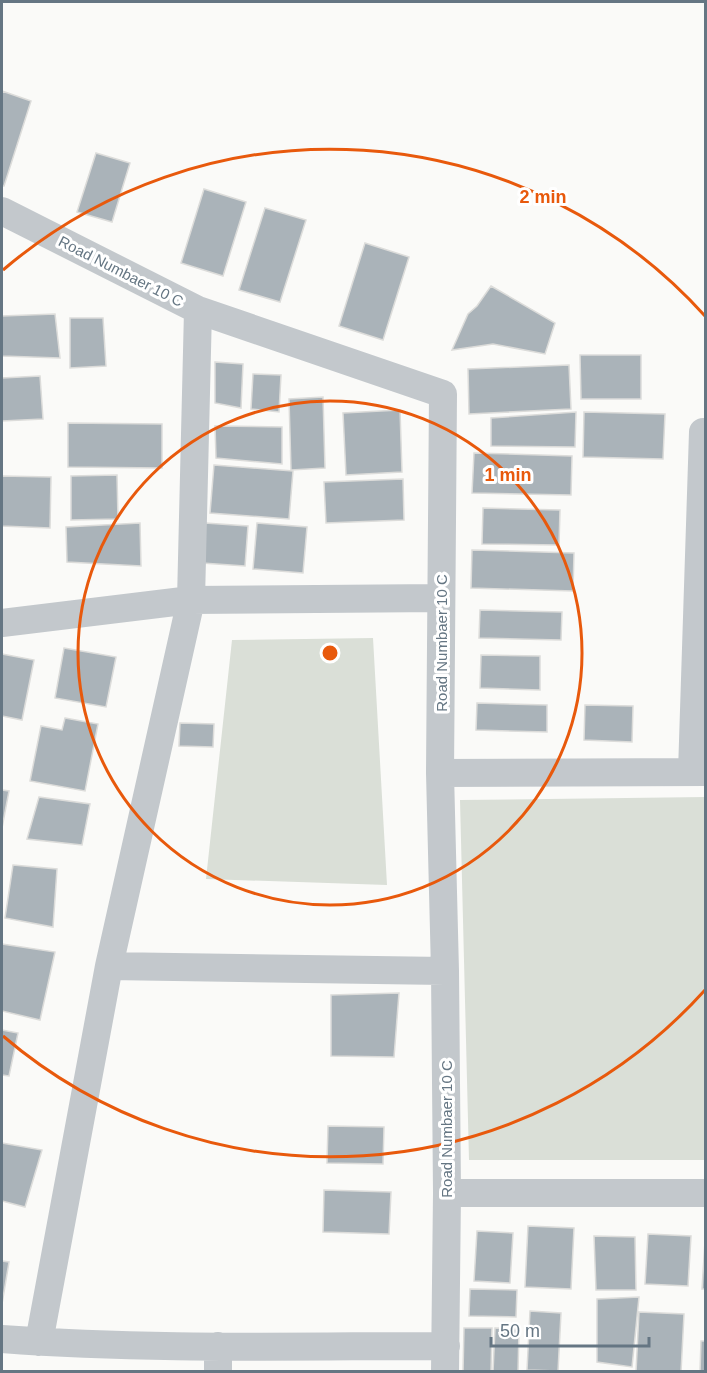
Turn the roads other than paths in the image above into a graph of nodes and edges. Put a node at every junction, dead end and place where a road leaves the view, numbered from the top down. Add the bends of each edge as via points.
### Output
1 (2, 211) edge
2 (198, 310) junction
3 (703, 432) dead end
4 (441, 598) junction
5 (191, 600) junction
6 (2, 623) edge
7 (699, 772) edge
8 (440, 773) junction
9 (109, 966) junction
10 (445, 971) junction
11 (447, 1193) junction
12 (705, 1193) edge
13 (2, 1339) edge
14 (39, 1342) junction
15 (218, 1358) edge
16 (446, 1359) edge

1 - 2 street, Road Numbaer 10 C
2 - 4 street, Road Numbaer 10 C via 443,394
2 - 5 street
3 - 7 street
4 - 5 street
4 - 8 street, Road Numbaer 10 C
5 - 6 street
5 - 9 street
7 - 8 street
8 - 10 street, Road Numbaer 10 C
9 - 10 street
9 - 14 street
10 - 11 street, Road Numbaer 10 C
11 - 12 street
11 - 16 street, Road Numbaer 10 C
13 - 14 street
14 - 15 street
15 - 16 street

